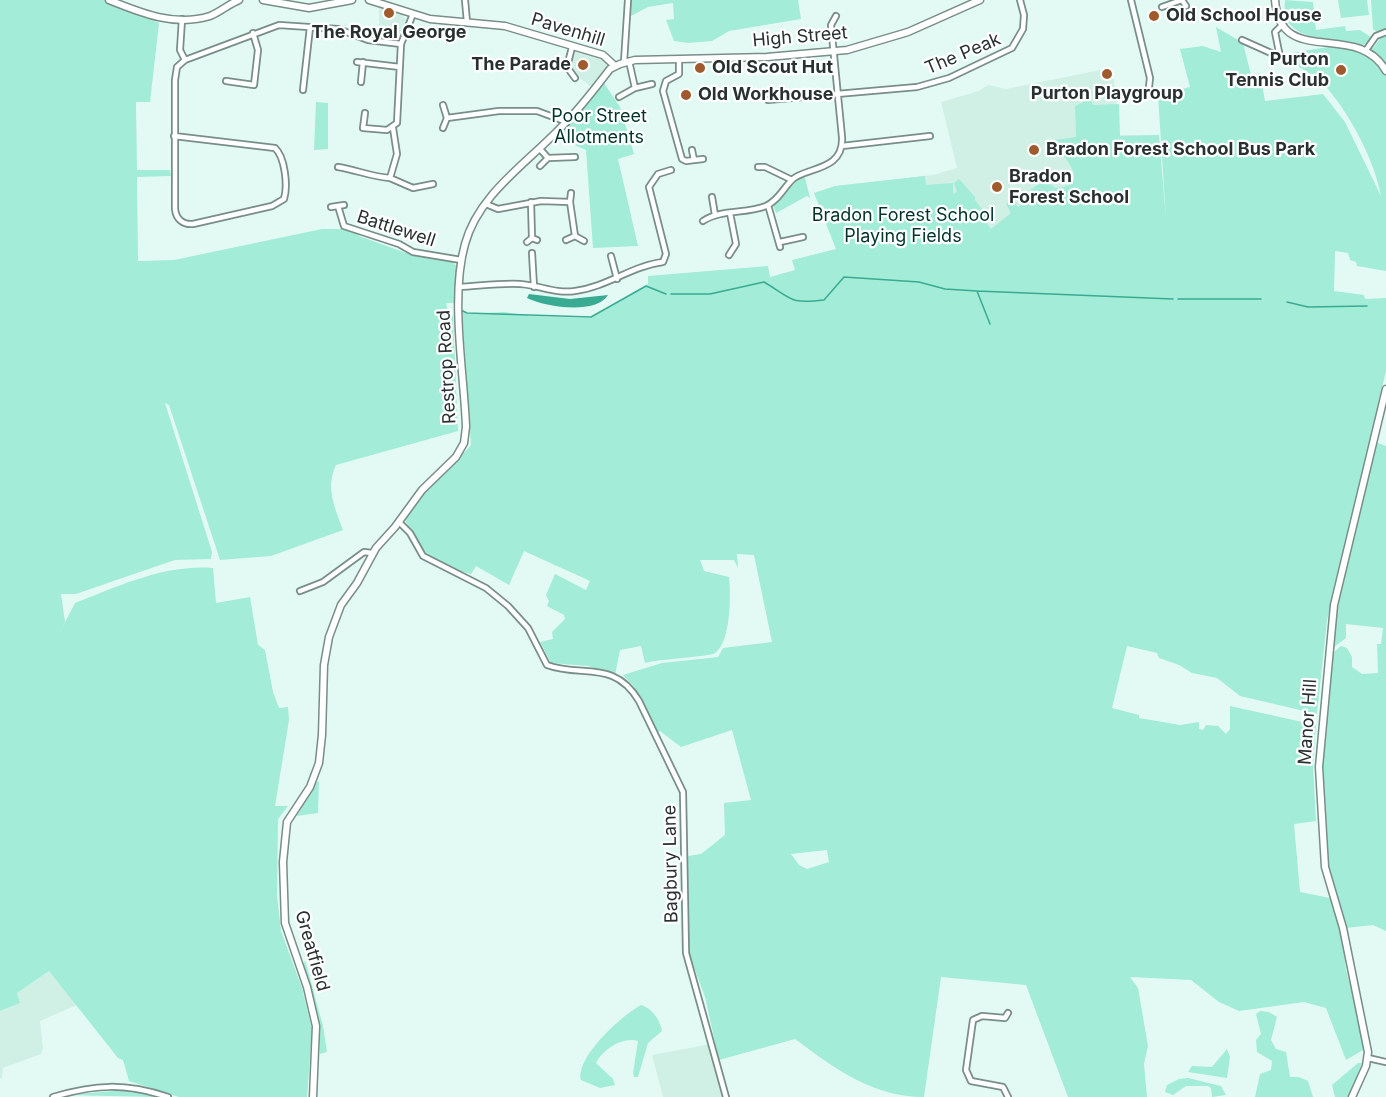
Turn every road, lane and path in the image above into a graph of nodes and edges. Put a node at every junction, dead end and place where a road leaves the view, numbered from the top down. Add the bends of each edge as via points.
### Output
1 (109, 0) edge
2 (239, 0) edge
3 (263, 0) edge
4 (352, 0) edge
5 (369, 0) edge
6 (465, 0) edge
7 (628, 0) edge
8 (980, 0) edge
9 (1020, 0) edge
10 (1131, 0) edge
11 (1182, 0) edge
12 (1275, 0) edge
13 (127, 3) edge
14 (1186, 6) dead end
15 (1162, 7) dead end
16 (413, 14) junction
17 (836, 16) dead end
18 (182, 19) junction
19 (467, 22) junction
20 (1283, 24) junction
21 (310, 27) junction
22 (1386, 32) edge
23 (253, 33) junction
24 (1242, 40) dead end
25 (402, 44) junction
26 (572, 46) junction
27 (1366, 50) junction
28 (834, 52) junction
29 (185, 60) junction
30 (679, 60) junction
31 (626, 62) junction
32 (615, 66) junction
33 (400, 67) junction
34 (1386, 71) edge
35 (567, 80) dead end
36 (226, 81) dead end
37 (361, 82) dead end
38 (652, 84) dead end
39 (254, 85) junction
40 (263, 86) dead end
41 (1149, 87) dead end
42 (635, 88) junction
43 (303, 90) dead end
44 (838, 94) junction
45 (619, 97) dead end
46 (768, 100) dead end
47 (443, 105) dead end
48 (365, 113) dead end
49 (447, 118) junction
50 (567, 122) junction
51 (393, 128) junction
52 (443, 128) dead end
53 (174, 136) junction
54 (930, 136) dead end
55 (842, 146) junction
56 (540, 149) junction
57 (692, 150) dead end
58 (575, 157) dead end
59 (548, 158) junction
60 (703, 159) dead end
61 (694, 160) junction
62 (540, 166) dead end
63 (758, 167) dead end
64 (341, 169) dead end
65 (671, 170) dead end
66 (390, 178) junction
67 (792, 180) junction
68 (433, 184) dead end
69 (571, 193) dead end
70 (712, 197) dead end
71 (531, 202) junction
72 (570, 202) junction
73 (486, 204) junction
74 (344, 205) dead end
75 (768, 205) junction
76 (338, 206) junction
77 (331, 207) dead end
78 (730, 213) junction
79 (715, 215) junction
80 (703, 221) dead end
81 (575, 236) junction
82 (803, 237) dead end
83 (566, 240) dead end
84 (584, 241) dead end
85 (527, 242) dead end
86 (532, 254) dead end
87 (729, 255) dead end
88 (611, 256) dead end
89 (461, 260) junction
90 (617, 279) junction
91 (534, 286) junction
92 (459, 287) junction
93 (1386, 389) edge
94 (399, 522) junction
95 (372, 553) junction
96 (300, 591) dead end
97 (323, 678) joint
98 (1007, 1018) dead end
99 (1368, 1058) junction
100 (1386, 1062) edge
101 (53, 1097) edge
102 (168, 1097) edge
103 (313, 1097) edge
104 (726, 1097) edge
105 (1008, 1097) edge
106 (1352, 1097) edge

1 - 13 street
2 - 18 street via 212,15
3 - 4 street via 309,8
5 - 16 street, Pavenhill
6 - 19 street
7 - 31 street
8 - 28 street, High Street via 908,32
9 - 44 street, The Peak via 1023,29 1016,44 1004,54 927,85
10 - 41 street
11 - 14 street
11 - 15 street
12 - 20 street
13 - 18 street via 156,18
16 - 19 street, Pavenhill
16 - 25 street
17 - 28 street via 830,19
18 - 29 street via 180,50
19 - 26 street, Pavenhill via 505,26
20 - 24 street via 1275,32 1280,57
20 - 27 street via 1308,42 1350,44
21 - 23 street via 279,25
21 - 25 street via 338,29 368,40
21 - 43 street
22 - 27 street via 1376,36
23 - 29 street
23 - 39 street via 258,50
25 - 33 street
26 - 32 street, Pavenhill via 603,56
26 - 35 street via 567,67 573,76
27 - 34 street
28 - 30 street, High Street
28 - 44 street
29 - 53 street via 178,65 175,75
30 - 31 street, High Street
30 - 61 street via 679,74 666,81 663,91 682,159
31 - 32 street, High Street
31 - 42 street
32 - 50 street, Restrop Road
33 - 37 street via 360,62
33 - 51 street via 399,119
36 - 39 street
38 - 42 street
39 - 40 street
42 - 45 street
44 - 46 street, The Peak
44 - 55 street
47 - 49 street
48 - 51 street via 363,128
49 - 50 street via 537,111
49 - 52 street
50 - 56 street, Restrop Road
51 - 66 street via 397,154
53 - 53 street via 175,209 184,223 272,206 284,198 283,164 275,148
54 - 55 street
55 - 67 street via 823,168
56 - 59 street
56 - 73 street, Restrop Road
57 - 61 street
58 - 59 street
59 - 62 street
60 - 61 street
63 - 67 street
64 - 66 street
65 - 90 street via 658,174 649,187 666,258
66 - 68 street via 413,188
67 - 75 street
69 - 72 street
70 - 79 street
71 - 72 street
71 - 73 street via 498,209
71 - 85 street via 534,239
72 - 81 street
73 - 89 street, Restrop Road via 468,236
74 - 76 street, Battlewell
75 - 78 street
75 - 82 street via 780,244
76 - 77 street, Battlewell
76 - 89 street, Battlewell via 344,226 413,252
78 - 79 street
78 - 87 street via 736,244
79 - 80 street
81 - 83 street
81 - 84 street
86 - 91 street
88 - 90 street
89 - 92 street, Restrop Road
90 - 91 street via 573,292 551,292
91 - 92 street
92 - 94 street, Restrop Road via 464,443 456,458 422,490
93 - 99 street, Manor Hill via 1334,604 1319,767 1325,867 1344,928
94 - 95 street, Restrop Road
94 - 104 street, Bagbury Lane via 423,556 486,588 508,606 528,628 547,665 608,675 631,688 639,701 683,792 686,953
95 - 96 street via 364,552 323,582
95 - 97 street, Restrop Road via 337,613
97 - 103 street, Greatfield via 323,727 317,770 287,822 283,862 285,923 316,1026
98 - 105 street via 981,1016 973,1020 966,1081 1002,1087
99 - 100 street
99 - 106 street
101 - 102 street via 82,1089 125,1086

